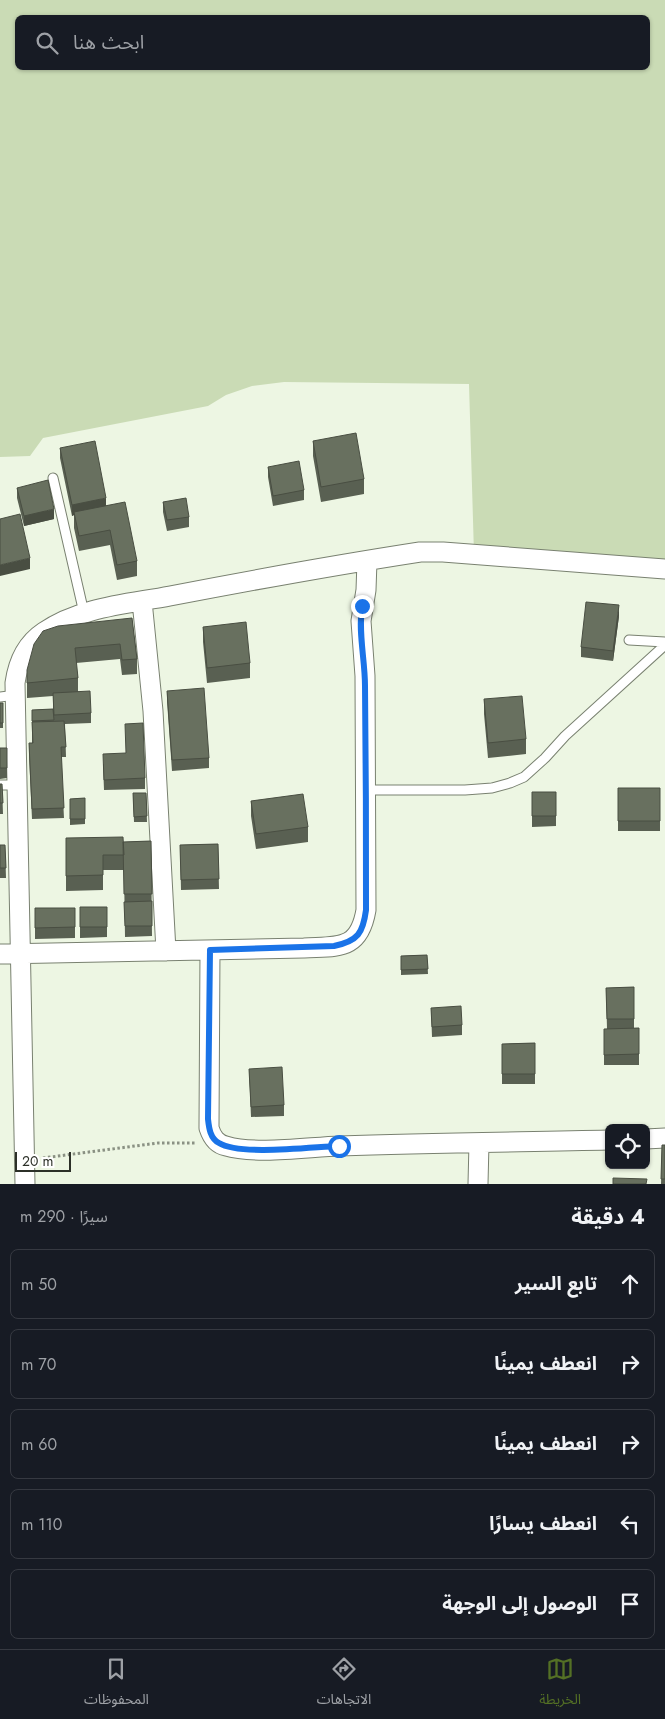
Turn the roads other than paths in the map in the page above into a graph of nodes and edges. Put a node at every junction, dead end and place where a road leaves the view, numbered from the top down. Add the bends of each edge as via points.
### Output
1 (53, 478) dead end
2 (367, 561) junction
3 (665, 569) edge
4 (142, 601) junction
5 (84, 613) junction
6 (629, 640) dead end
7 (665, 643) edge
8 (8, 696) edge
9 (9, 785) edge
10 (366, 790) junction
11 (210, 950) junction
12 (166, 951) junction
13 (0, 954) edge
14 (22, 954) junction
15 (665, 1138) edge
16 (650, 1139) edge
17 (605, 1140) edge
18 (479, 1143) junction
19 (26, 1184) edge
20 (478, 1184) edge

1 - 5 lane
2 - 3 street via 420,552 443,552
2 - 4 street
2 - 10 street via 361,621
4 - 5 street
4 - 12 street via 153,711
5 - 8 street via 58,623 32,642 23,655
6 - 7 lane
7 - 10 lane via 524,777 492,788
8 - 9 street
9 - 14 street
10 - 11 street via 366,910 363,927 354,940 334,946
11 - 12 street
11 - 18 street via 208,1119 217,1142 225,1146 264,1150
12 - 14 street
13 - 14 street
14 - 19 street
15 - 16 street
17 - 18 street
18 - 20 street

